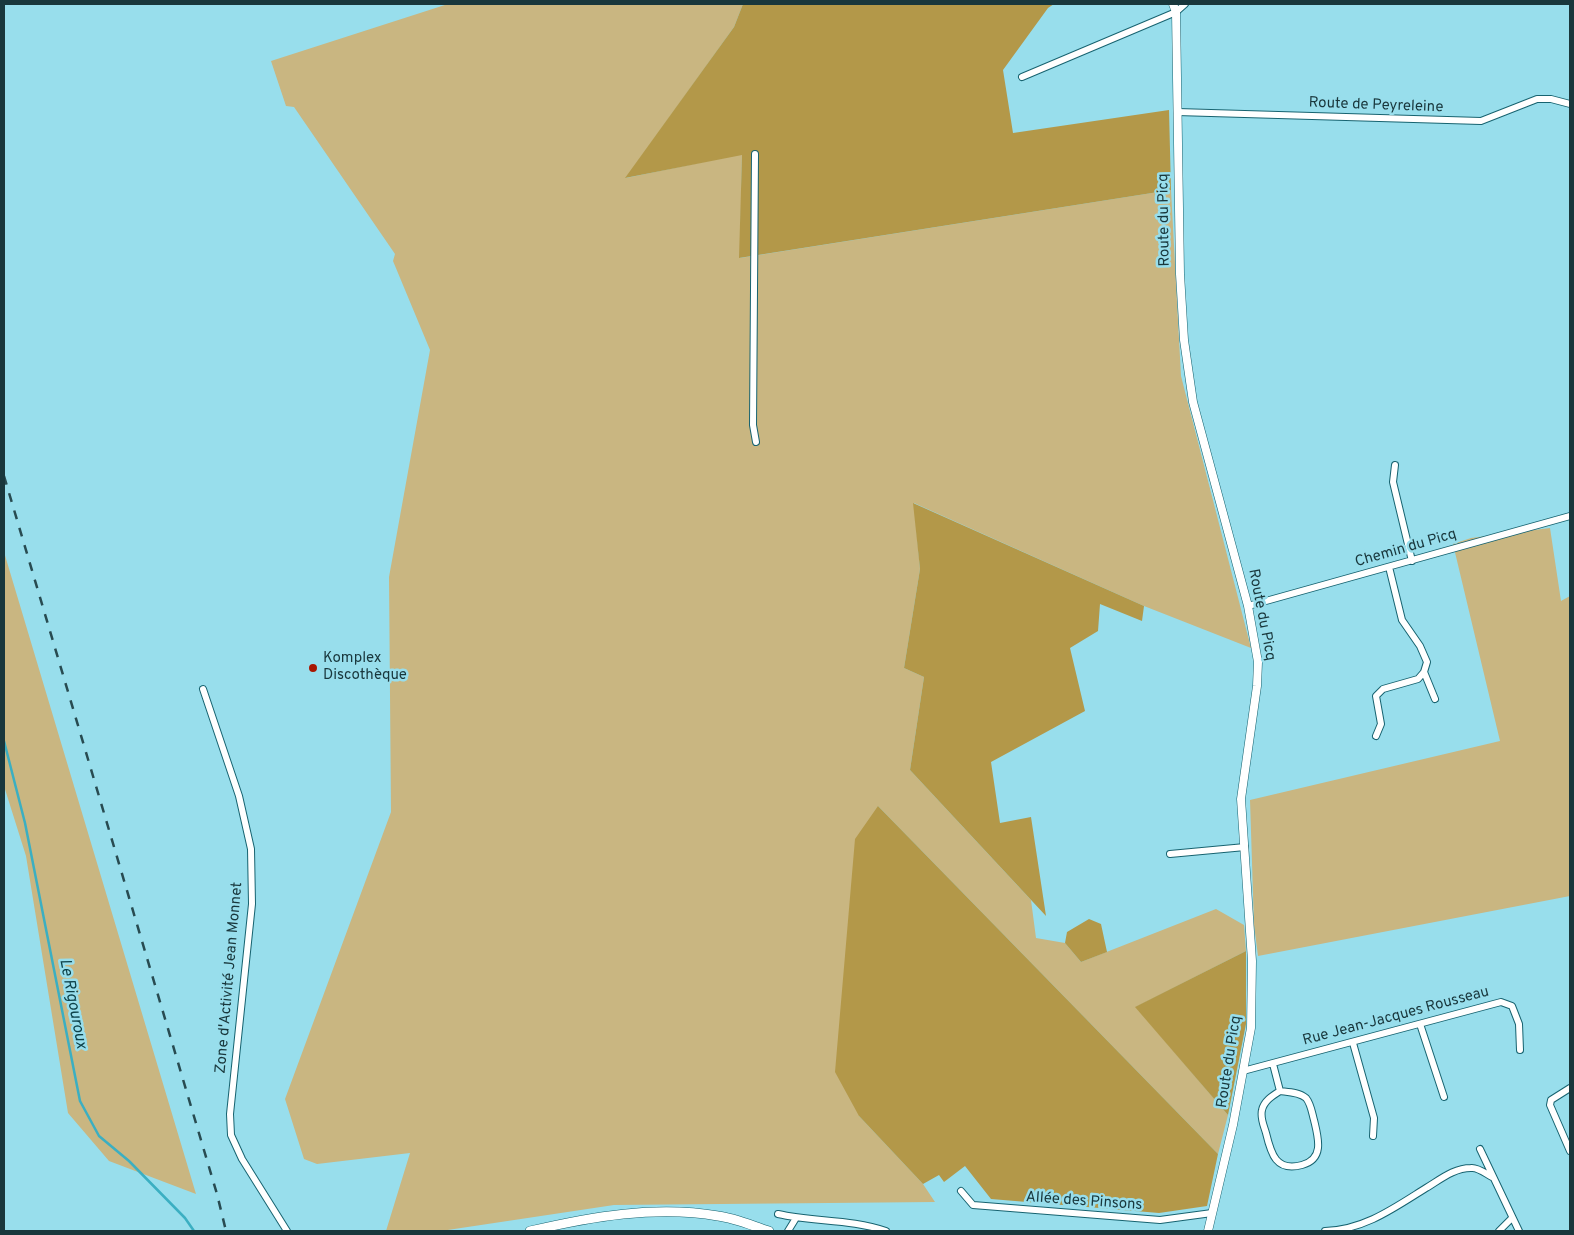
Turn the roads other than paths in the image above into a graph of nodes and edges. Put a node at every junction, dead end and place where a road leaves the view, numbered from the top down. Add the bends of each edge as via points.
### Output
1 (1185, 4) edge
2 (1175, 8) edge
3 (1022, 77) dead end
4 (1570, 104) edge
5 (1177, 112) junction
6 (755, 154) dead end
7 (756, 442) dead end
8 (1394, 465) dead end
9 (1570, 516) edge
10 (1412, 561) junction
11 (1390, 567) junction
12 (1248, 606) junction
13 (1424, 672) junction
14 (203, 689) dead end
15 (1435, 699) dead end
16 (1376, 736) dead end
17 (1245, 847) junction
18 (1170, 854) dead end
19 (1420, 1024) junction
20 (1353, 1043) junction
21 (1520, 1050) dead end
22 (1273, 1064) junction
23 (1243, 1071) junction
24 (1570, 1088) edge
25 (1280, 1091) junction
26 (1444, 1097) dead end
27 (1373, 1136) dead end
28 (1480, 1149) dead end
29 (1570, 1151) edge
30 (1492, 1177) junction
31 (961, 1191) dead end
32 (1212, 1213) junction
33 (778, 1214) dead end
34 (796, 1218) junction
35 (1512, 1218) junction
36 (287, 1231) edge
37 (530, 1231) edge
38 (769, 1231) edge
39 (788, 1231) edge
40 (886, 1231) edge
41 (1208, 1231) edge
42 (1325, 1231) edge
43 (1499, 1231) edge
44 (1519, 1231) edge

1 - 2 street
2 - 3 street
2 - 5 street, Route du Picq
4 - 5 street, Route de Peyreleine via 1551,98 1537,99 1481,121
5 - 12 street, Route du Picq via 1180,274 1188,371 1193,402
6 - 7 street via 753,425
8 - 10 street via 1393,482
9 - 10 street, Chemin du Picq
10 - 11 street, Chemin du Picq
11 - 12 street, Chemin du Picq
11 - 13 street via 1402,620 1427,662
12 - 17 street, Route du Picq via 1258,686 1241,799
13 - 15 street
13 - 16 street via 1418,679 1382,689 1376,696 1381,724
14 - 36 street, Zone d'Activité Jean Monnet via 239,796 251,849 252,904 230,1114 231,1135 242,1159
17 - 18 street
17 - 23 street, Route du Picq via 1252,961 1251,1028
19 - 20 street, Rue Jean-Jacques Rousseau
19 - 21 street, Rue Jean-Jacques Rousseau via 1501,1002 1512,1006 1519,1024
19 - 26 street
20 - 22 street, Rue Jean-Jacques Rousseau
20 - 27 street via 1374,1118
22 - 23 street, Rue Jean-Jacques Rousseau
22 - 25 street
23 - 32 street, Route du Picq via 1234,1125
24 - 29 street via 1551,1100 1550,1105
25 - 25 street via 1270,1097 1262,1110 1261,1118 1271,1152 1274,1161 1281,1166 1303,1165 1318,1153 1319,1145 1309,1104 1299,1094
28 - 30 street
30 - 35 street
30 - 42 street via 1474,1167 1457,1170 1364,1224
31 - 32 street, Allée des Pinsons via 972,1206 1160,1220
32 - 41 street, Route du Picq
33 - 34 street
34 - 39 street
34 - 40 street via 866,1224
35 - 43 street
35 - 44 street
37 - 38 main road via 614,1215 678,1212 718,1216

